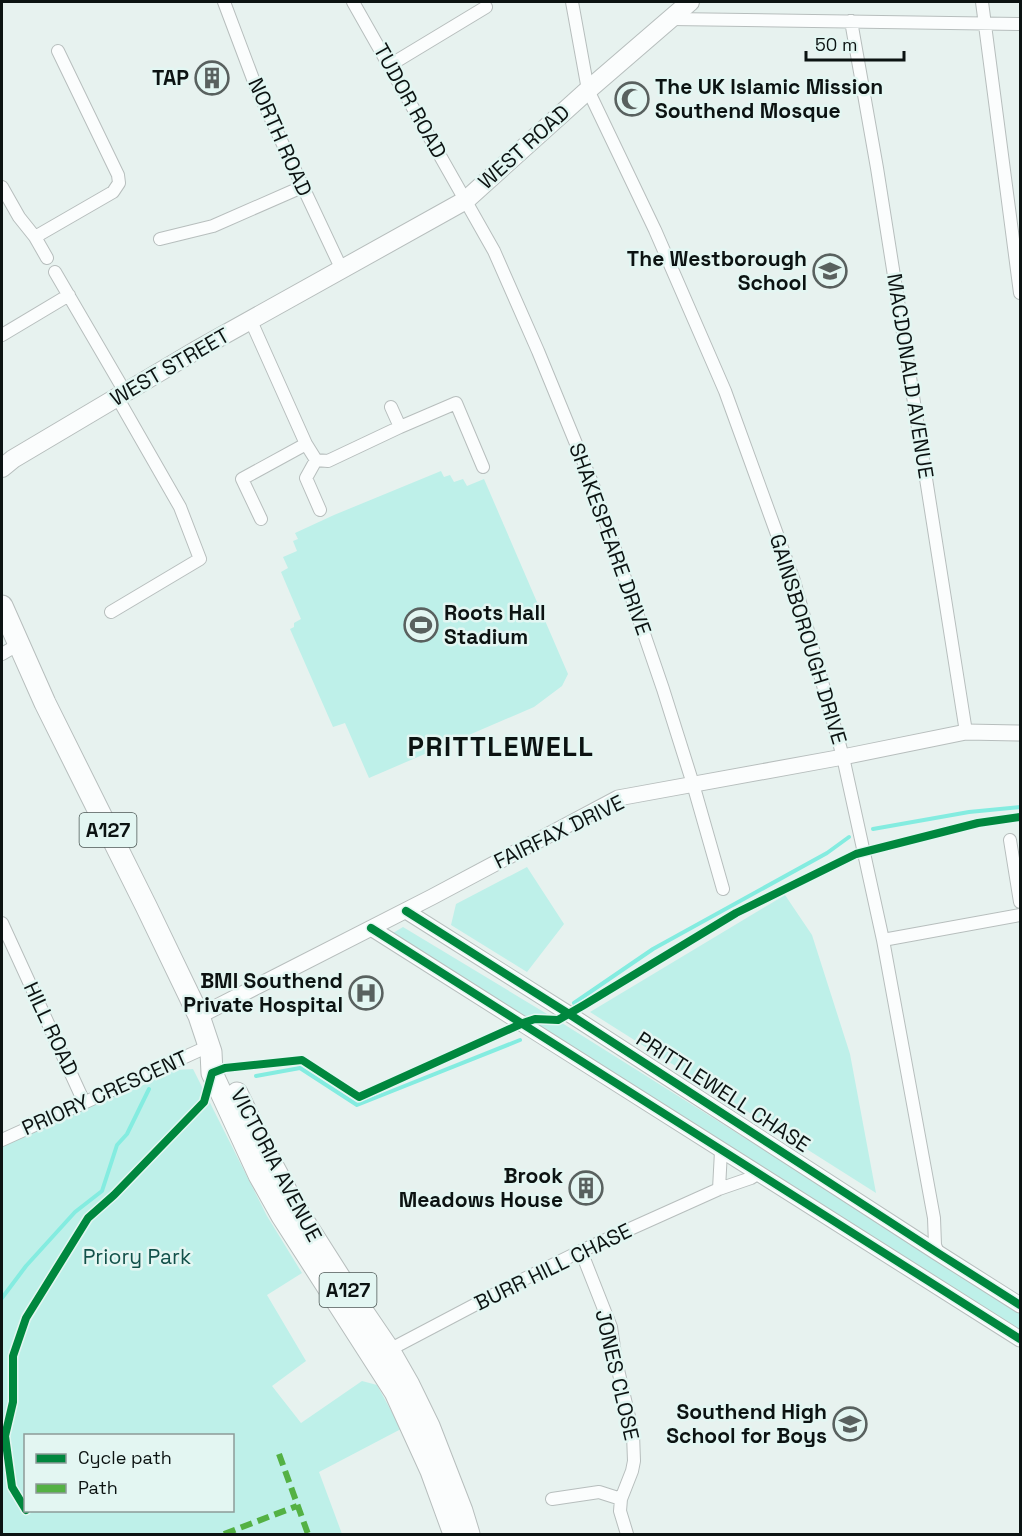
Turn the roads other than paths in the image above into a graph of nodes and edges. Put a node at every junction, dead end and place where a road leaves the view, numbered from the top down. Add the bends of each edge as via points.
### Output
1 (224, 2) edge
2 (353, 2) edge
3 (572, 2) edge
4 (690, 2) edge
5 (982, 2) edge
6 (486, 7) dead end
7 (671, 19) junction
8 (851, 21) junction
9 (985, 23) junction
10 (1020, 24) edge
11 (58, 51) dead end
12 (390, 65) junction
13 (588, 90) junction
14 (2, 187) edge
15 (302, 187) junction
16 (466, 200) junction
17 (36, 237) junction
18 (160, 239) dead end
19 (47, 258) dead end
20 (342, 270) junction
21 (55, 272) dead end
22 (1020, 293) edge
23 (69, 295) junction
24 (251, 321) junction
25 (2, 335) edge
26 (121, 394) junction
27 (391, 407) dead end
28 (400, 427) junction
29 (306, 444) junction
30 (316, 459) junction
31 (483, 467) dead end
32 (2, 468) edge
33 (320, 510) dead end
34 (261, 519) dead end
35 (2, 606) edge
36 (111, 612) dead end
37 (10, 649) edge
38 (966, 732) junction
39 (1020, 734) edge
40 (843, 757) junction
41 (693, 784) junction
42 (1010, 840) dead end
43 (723, 889) dead end
44 (432, 897) junction
45 (1020, 902) edge
46 (406, 911) junction
47 (1020, 915) edge
48 (2, 923) edge
49 (429, 926) junction
50 (370, 928) junction
51 (883, 940) junction
52 (199, 1016) junction
53 (210, 1049) junction
54 (84, 1102) junction
55 (2, 1140) edge
56 (721, 1151) junction
57 (759, 1173) junction
58 (719, 1189) junction
59 (934, 1218) junction
60 (906, 1233) junction
61 (581, 1251) junction
62 (938, 1253) junction
63 (1020, 1305) edge
64 (1020, 1339) edge
65 (389, 1350) junction
66 (552, 1499) dead end
67 (621, 1499) junction
68 (454, 1534) edge
69 (470, 1534) edge
70 (627, 1534) edge

1 - 15 street, NORTH ROAD via 256,87
2 - 12 street, TUDOR ROAD
3 - 13 street, GAINSBOROUGH DRIVE
4 - 7 main road, WEST ROAD
5 - 9 street
6 - 12 street
7 - 8 street
7 - 13 main road, WEST ROAD
8 - 9 street
8 - 38 street, MACDONALD AVENUE
9 - 10 street
9 - 22 street
11 - 17 street via 119,183 113,192
12 - 16 street, TUDOR ROAD
13 - 16 main road, WEST ROAD
13 - 40 street, GAINSBOROUGH DRIVE via 725,391 794,581
14 - 17 street
15 - 18 street via 213,226
15 - 20 street, NORTH ROAD
16 - 20 main road, WEST ROAD
16 - 41 street, SHAKESPEARE DRIVE via 494,251 593,485
17 - 19 street
20 - 24 main road, WEST STREET
21 - 23 street
23 - 25 street
23 - 26 street
24 - 26 main road, WEST STREET
24 - 29 street
26 - 32 main road, WEST STREET
26 - 36 street via 180,507 200,559
27 - 28 street
28 - 30 street via 328,461
28 - 31 street via 456,403
29 - 30 street
29 - 34 street via 242,479
30 - 33 street via 306,478
35 - 37 highway, VICTORIA AVENUE / A127
37 - 52 highway, VICTORIA AVENUE / A127 via 45,703
38 - 39 street, FAIRFAX DRIVE
38 - 40 street, FAIRFAX DRIVE
40 - 41 street, FAIRFAX DRIVE
40 - 51 street, GAINSBOROUGH DRIVE
41 - 43 street, SHAKESPEARE DRIVE
41 - 44 street, FAIRFAX DRIVE via 618,798
42 - 45 street
44 - 46 street, FAIRFAX DRIVE
44 - 49 street via 426,915
46 - 49 street, PRITTLEWELL CHASE
46 - 50 street, FAIRFAX DRIVE
47 - 51 street
48 - 54 street, HILL ROAD
49 - 60 street, PRITTLEWELL CHASE
50 - 52 street, FAIRFAX DRIVE
50 - 56 street
51 - 59 street, GAINSBOROUGH DRIVE
52 - 53 highway, VICTORIA AVENUE / A127
53 - 54 street, PRIORY CRESCENT
53 - 65 highway, VICTORIA AVENUE / A127 via 225,1068 296,1209
53 - 68 highway, VICTORIA AVENUE / A127 via 212,1073 259,1175 395,1392 415,1432
54 - 55 street, PRIORY CRESCENT
56 - 57 street
56 - 58 street
57 - 58 street, BURR HILL CHASE
57 - 64 street
58 - 61 street, BURR HILL CHASE
59 - 60 street via 932,1228 923,1236
59 - 62 street, GAINSBOROUGH DRIVE via 934,1245
60 - 62 street, PRITTLEWELL CHASE
61 - 65 street, BURR HILL CHASE
61 - 67 street, JONES CLOSE via 611,1327 633,1434 634,1461
62 - 63 street, PRITTLEWELL CHASE
65 - 69 highway, VICTORIA AVENUE / A127 via 429,1426
66 - 67 street via 598,1492
67 - 70 street, JONES CLOSE via 620,1511

